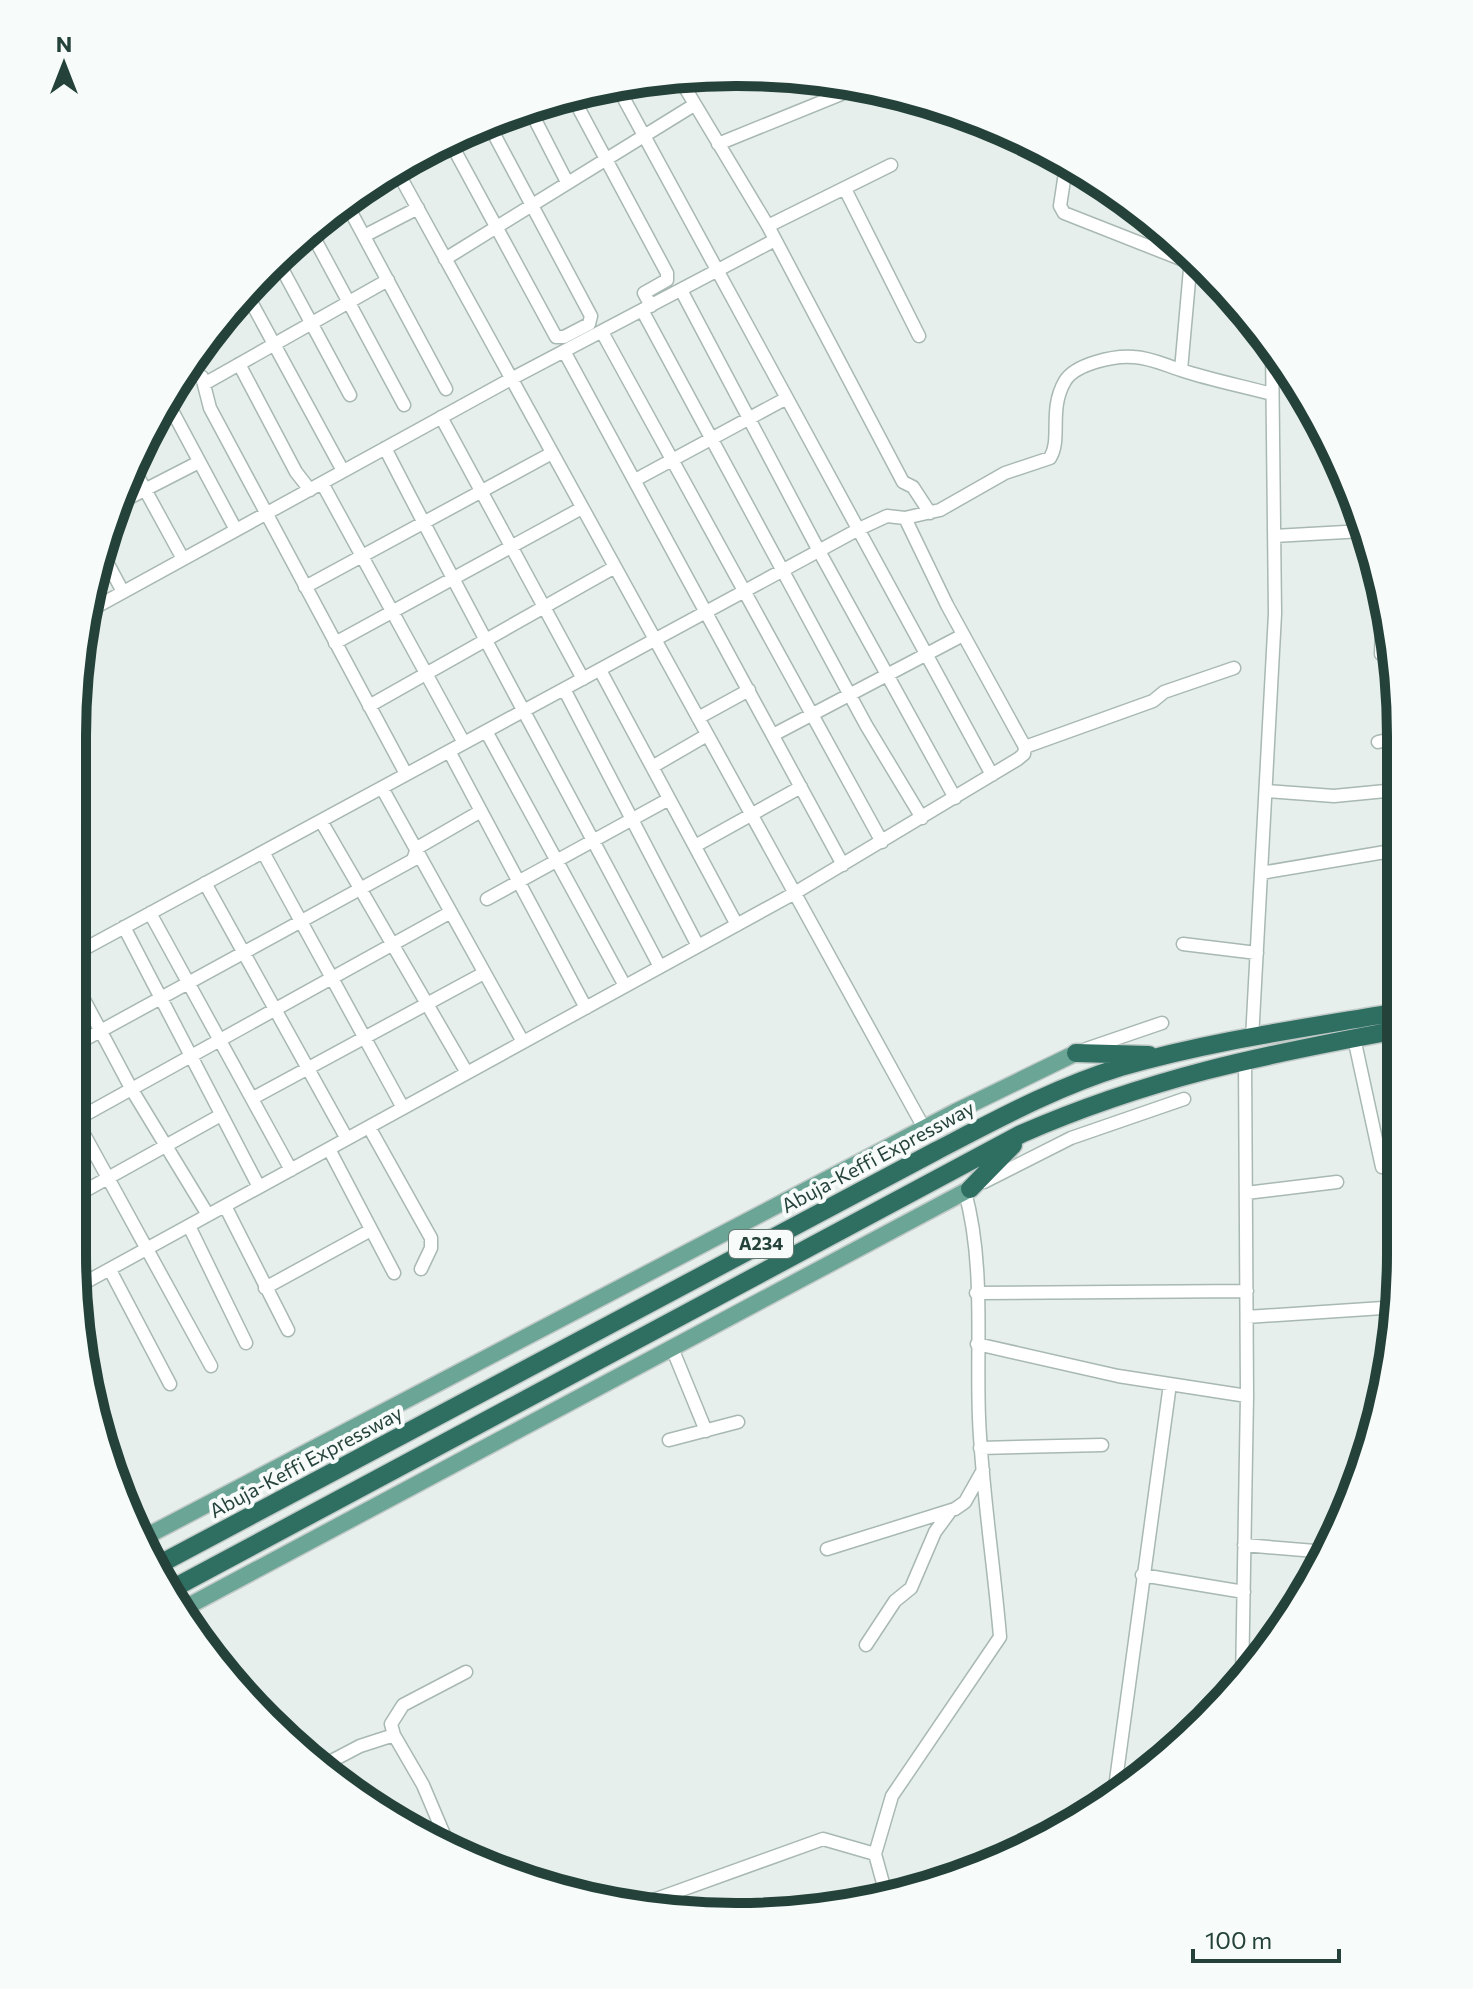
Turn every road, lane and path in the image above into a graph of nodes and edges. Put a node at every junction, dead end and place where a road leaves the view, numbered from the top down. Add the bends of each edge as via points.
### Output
1 (685, 88) edge
2 (840, 95) edge
3 (623, 96) edge
4 (694, 105) junction
5 (577, 106) edge
6 (534, 119) edge
7 (494, 134) edge
8 (644, 135) junction
9 (718, 144) junction
10 (454, 151) edge
11 (606, 158) junction
12 (891, 165) dead end
13 (1065, 175) edge
14 (402, 179) edge
15 (567, 182) junction
16 (845, 189) junction
17 (531, 205) junction
18 (418, 208) junction
19 (351, 213) edge
20 (768, 226) junction
21 (494, 228) junction
22 (364, 236) junction
23 (775, 240) junction
24 (316, 241) edge
25 (1169, 251) edge
26 (445, 259) junction
27 (719, 270) junction
28 (283, 271) edge
29 (1190, 271) edge
30 (388, 280) junction
31 (681, 290) junction
32 (350, 302) junction
33 (252, 303) edge
34 (646, 308) junction
35 (311, 324) junction
36 (602, 332) junction
37 (919, 336) dead end
38 (274, 344) junction
39 (564, 351) junction
40 (239, 364) junction
41 (1272, 368) edge
42 (1181, 370) junction
43 (196, 376) edge
44 (511, 379) junction
45 (204, 384) junction
46 (446, 389) dead end
47 (1272, 394) junction
48 (350, 395) dead end
49 (785, 399) junction
50 (404, 405) dead end
51 (173, 412) edge
52 (441, 417) junction
53 (749, 419) junction
54 (711, 440) junction
55 (385, 448) junction
56 (552, 453) junction
57 (674, 461) junction
58 (199, 462) junction
59 (343, 471) junction
60 (140, 479) edge
61 (635, 480) junction
62 (322, 483) junction
63 (146, 490) junction
64 (310, 490) junction
65 (480, 491) junction
66 (133, 496) edge
67 (582, 508) junction
68 (267, 513) junction
69 (930, 513) junction
70 (905, 518) junction
71 (422, 521) junction
72 (859, 529) junction
73 (236, 530) junction
74 (1353, 532) edge
75 (1274, 536) junction
76 (510, 549) junction
77 (819, 551) junction
78 (361, 553) junction
79 (183, 559) junction
80 (109, 566) edge
81 (615, 567) junction
82 (785, 570) junction
83 (453, 580) junction
84 (305, 587) junction
85 (123, 592) junction
86 (744, 592) junction
87 (99, 605) edge
88 (543, 608) junction
89 (707, 612) junction
90 (394, 614) junction
91 (963, 635) junction
92 (655, 640) junction
93 (485, 641) junction
94 (335, 643) junction
95 (927, 654) junction
96 (1234, 668) dead end
97 (600, 670) junction
98 (426, 672) junction
99 (888, 675) junction
100 (583, 679) junction
101 (564, 689) junction
102 (749, 690) junction
103 (850, 696) junction
104 (369, 706) junction
105 (525, 710) junction
106 (810, 715) junction
107 (698, 718) junction
108 (486, 731) junction
109 (707, 735) junction
110 (773, 735) junction
111 (1387, 740) edge
112 (1378, 742) dead end
113 (464, 743) junction
114 (1025, 747) junction
115 (449, 751) junction
116 (652, 767) junction
117 (406, 774) junction
118 (992, 775) junction
119 (801, 787) junction
120 (382, 788) junction
121 (1266, 791) junction
122 (1387, 791) edge
123 (955, 798) junction
124 (669, 799) junction
125 (481, 811) junction
126 (750, 815) junction
127 (922, 818) junction
128 (633, 820) junction
129 (321, 821) junction
130 (593, 839) junction
131 (882, 842) junction
132 (695, 846) junction
133 (417, 848) junction
134 (263, 852) junction
135 (1387, 852) edge
136 (556, 860) junction
137 (843, 865) junction
138 (1261, 873) junction
139 (518, 881) junction
140 (205, 883) junction
141 (360, 890) junction
142 (793, 894) junction
143 (487, 899) dead end
144 (451, 912) junction
145 (150, 913) junction
146 (302, 922) junction
147 (737, 925) junction
148 (124, 927) junction
149 (1183, 944) dead end
150 (392, 946) junction
151 (698, 946) junction
152 (86, 948) edge
153 (1257, 953) junction
154 (244, 954) junction
155 (660, 967) junction
156 (484, 973) junction
157 (334, 978) junction
158 (190, 983) junction
159 (625, 986) junction
160 (159, 999) junction
161 (426, 1003) junction
162 (86, 1004) edge
163 (586, 1008) junction
164 (275, 1011) junction
165 (1387, 1014) edge
166 (1162, 1023) dead end
167 (100, 1031) junction
168 (1387, 1032) edge
169 (365, 1037) junction
170 (1354, 1038) junction
171 (86, 1039) edge
172 (1252, 1039) junction
173 (222, 1041) junction
174 (523, 1042) junction
175 (1076, 1053) junction
176 (1168, 1056) junction
177 (191, 1058) junction
178 (1245, 1059) junction
179 (308, 1069) junction
180 (467, 1073) junction
181 (132, 1090) junction
182 (253, 1098) junction
183 (1184, 1099) dead end
184 (403, 1108) junction
185 (86, 1112) edge
186 (221, 1115) junction
187 (369, 1127) junction
188 (924, 1128) junction
189 (1033, 1129) junction
190 (86, 1138) edge
191 (347, 1139) junction
192 (166, 1146) junction
193 (329, 1149) junction
194 (1387, 1167) edge
195 (291, 1170) junction
196 (109, 1177) junction
197 (1337, 1182) dead end
198 (259, 1187) junction
199 (86, 1190) edge
200 (968, 1191) junction
201 (1246, 1193) junction
202 (225, 1206) junction
203 (208, 1215) junction
204 (189, 1226) junction
205 (371, 1230) junction
206 (149, 1249) junction
207 (421, 1269) dead end
208 (110, 1270) junction
209 (394, 1273) dead end
210 (87, 1282) edge
211 (265, 1288) junction
212 (1247, 1291) junction
213 (976, 1293) junction
214 (1384, 1308) edge
215 (1247, 1317) junction
216 (288, 1330) dead end
217 (246, 1343) dead end
218 (977, 1344) junction
219 (672, 1348) junction
220 (211, 1366) dead end
221 (170, 1384) dead end
222 (1170, 1384) junction
223 (1247, 1396) junction
224 (738, 1422) dead end
225 (706, 1431) junction
226 (669, 1440) dead end
227 (1102, 1445) dead end
228 (980, 1448) junction
229 (983, 1470) junction
230 (955, 1509) junction
231 (150, 1534) edge
232 (1244, 1545) junction
233 (827, 1549) dead end
234 (1314, 1551) edge
235 (164, 1562) edge
236 (1142, 1575) junction
237 (178, 1586) edge
238 (1244, 1592) junction
239 (190, 1605) edge
240 (866, 1645) dead end
241 (1242, 1661) edge
242 (466, 1672) dead end
243 (394, 1735) junction
244 (331, 1761) edge
245 (1116, 1780) edge
246 (443, 1833) edge
247 (875, 1854) junction
248 (884, 1886) edge
249 (659, 1898) edge

1 - 4 street
2 - 9 street
3 - 8 street
4 - 8 street
4 - 9 street
5 - 11 street
6 - 15 street
7 - 17 street
8 - 11 street
8 - 27 street
9 - 20 street
10 - 21 street
11 - 15 street
11 - 34 street via 668,276 644,293
12 - 16 street
13 - 25 street via 1060,206 1064,213
14 - 18 street
15 - 17 street
16 - 20 street
16 - 37 street
17 - 21 street
17 - 21 street via 591,316 589,324 556,337
18 - 22 street
18 - 26 street
19 - 22 street
20 - 23 street
21 - 26 street
22 - 30 street
23 - 27 street
23 - 69 street via 903,482 913,487
24 - 32 street
26 - 44 street
27 - 31 street
27 - 49 street
28 - 35 street
29 - 42 street
30 - 32 street
30 - 46 street
31 - 34 street
31 - 53 street
32 - 35 street
32 - 50 street
33 - 38 street
34 - 36 street
34 - 54 street
35 - 38 street
35 - 48 street
36 - 39 street
36 - 57 street
38 - 40 street
38 - 59 street
39 - 44 street
39 - 61 street
40 - 45 street
40 - 64 street
41 - 47 street
42 - 47 street
42 - 69 street via 1130,356 1093,363 1068,376 1054,399 1050,458 1005,473
43 - 45 street
44 - 52 street
44 - 56 street
45 - 68 street via 210,408
47 - 75 street
49 - 53 street
49 - 72 street
51 - 58 street
52 - 55 street
52 - 65 street
53 - 54 street
53 - 77 street
54 - 57 street
54 - 82 street
55 - 59 street
55 - 71 street
56 - 65 street
56 - 67 street
57 - 61 street
57 - 86 street
58 - 63 street
58 - 73 street
59 - 62 street
60 - 63 street
61 - 89 street
62 - 64 street
62 - 78 street
63 - 66 street
63 - 79 street
64 - 68 street
65 - 71 street
65 - 76 street
67 - 76 street
67 - 81 street
68 - 73 street
68 - 84 street
69 - 70 street
70 - 72 street via 887,516
70 - 91 street
71 - 78 street
71 - 83 street
72 - 77 street
72 - 95 street
73 - 79 street
74 - 75 street
75 - 121 street
76 - 83 street
76 - 88 street
77 - 82 street
77 - 99 street
78 - 84 street
78 - 90 street
79 - 85 street
80 - 85 street
81 - 88 street
81 - 92 street
82 - 86 street
82 - 103 street
83 - 90 street
83 - 93 street
84 - 94 street
85 - 87 street
86 - 89 street
86 - 106 street
88 - 93 street
88 - 100 street
89 - 92 street
89 - 102 street
90 - 94 street
90 - 98 street
91 - 95 street
91 - 114 street
92 - 97 street
92 - 107 street
93 - 98 street
93 - 105 street
94 - 104 street
95 - 99 street
95 - 118 street
96 - 114 street
97 - 100 street
97 - 116 street
98 - 104 street
98 - 113 street
99 - 103 street
99 - 123 street
100 - 101 street
101 - 105 street
101 - 128 street
102 - 107 street
102 - 110 street
103 - 106 street
103 - 127 street
104 - 117 street
105 - 108 street
105 - 130 street
106 - 110 street
106 - 131 street
107 - 109 street
108 - 113 street
108 - 136 street
109 - 116 street
109 - 126 street
110 - 119 street
111 - 112 street
113 - 115 street
114 - 118 street via 1024,754
115 - 117 street
115 - 125 street
116 - 124 street
117 - 120 street
118 - 123 street
119 - 126 street
119 - 137 street
120 - 129 street
120 - 133 street
121 - 122 street via 1334,796
121 - 138 street
123 - 127 street
124 - 128 street
124 - 132 street
125 - 133 street
125 - 139 street
126 - 132 street
126 - 142 street
127 - 131 street
128 - 130 street
128 - 151 street
129 - 134 street
129 - 141 street
130 - 136 street
130 - 155 street
131 - 137 street
132 - 147 street
133 - 141 street via 413,860
133 - 144 street
134 - 140 street
134 - 146 street
135 - 138 street
136 - 139 street
136 - 159 street
137 - 142 street
138 - 153 street
139 - 143 street
139 - 163 street
140 - 145 street
140 - 154 street
141 - 146 street
141 - 150 street
142 - 147 street
142 - 188 street
144 - 150 street
144 - 156 street
145 - 148 street
145 - 158 street
146 - 154 street
146 - 157 street
147 - 151 street
148 - 152 street
148 - 160 street
149 - 153 street
150 - 157 street
150 - 161 street
151 - 155 street
153 - 172 street
154 - 158 street
154 - 164 street
155 - 159 street
156 - 161 street
156 - 174 street
157 - 164 street
157 - 169 street
158 - 160 street
158 - 173 street
159 - 163 street
160 - 167 street
160 - 177 street
161 - 169 street
161 - 180 street
162 - 167 street
163 - 174 street
164 - 173 street
164 - 179 street
165 - 172 highway, Abuja-Keffi Expressway / A234
166 - 175 street
167 - 171 street
167 - 181 street
168 - 170 highway, A234
169 - 179 street
169 - 184 street
170 - 178 highway, A234
170 - 194 street via 1382,1167
172 - 176 highway, Abuja-Keffi Expressway / A234
173 - 177 street
173 - 182 street
174 - 180 street
175 - 176 highway
175 - 188 main road, Abuja-Keffi Expressway
176 - 235 highway, Abuja-Keffi Expressway / A234 via 1082,1081 1004,1116
177 - 181 street
177 - 186 street
178 - 189 highway, A234 via 1114,1095
178 - 201 street
179 - 182 street
179 - 191 street
180 - 184 street
181 - 185 street
181 - 192 street
182 - 195 street
183 - 200 street via 1071,1138
184 - 187 street
186 - 192 street
186 - 198 street
187 - 191 street
187 - 207 street via 431,1238
188 - 231 main road, Abuja-Keffi Expressway
189 - 200 highway
189 - 237 highway, A234
190 - 196 street
191 - 193 street
192 - 196 street
192 - 203 street
193 - 195 street
193 - 205 street
195 - 198 street
196 - 199 street
196 - 206 street
197 - 201 street
198 - 202 street
200 - 213 street
200 - 219 main road
201 - 212 street
202 - 203 street
202 - 211 street
203 - 204 street
204 - 206 street
204 - 217 street
205 - 209 street
205 - 211 street
206 - 208 street
206 - 220 street
208 - 210 street
208 - 221 street
211 - 216 street
212 - 213 street
212 - 215 street
213 - 218 street
214 - 215 street
215 - 223 street
218 - 222 street
218 - 228 street
219 - 225 street
219 - 239 main road
222 - 223 street
222 - 236 street
223 - 232 street
224 - 225 street
225 - 226 street
227 - 228 street
228 - 229 street
229 - 230 street via 965,1502
229 - 247 street via 1000,1637 906,1771 892,1796
230 - 233 street
230 - 240 street via 942,1519 911,1588 895,1601
232 - 234 street
232 - 238 street
236 - 238 street
236 - 245 street
238 - 241 street
242 - 243 street via 403,1705 391,1724
243 - 244 street
243 - 246 street
247 - 248 street
247 - 249 street via 823,1839

